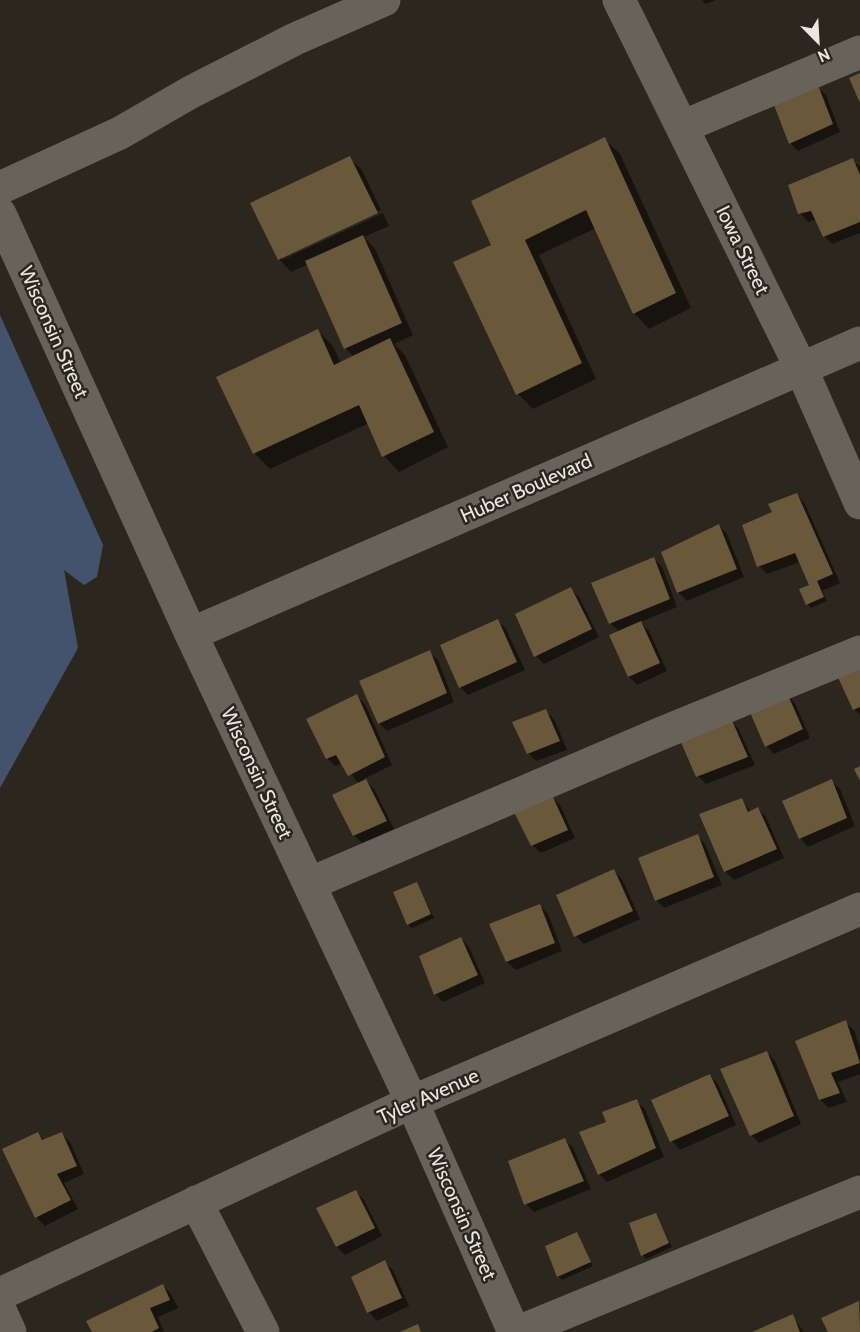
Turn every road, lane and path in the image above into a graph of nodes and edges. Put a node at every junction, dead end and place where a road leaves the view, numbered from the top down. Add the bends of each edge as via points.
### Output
1 (384, 0) edge
2 (619, 0) edge
3 (860, 52) edge
4 (682, 127) junction
5 (0, 188) edge
6 (0, 214) edge
7 (860, 343) edge
8 (801, 368) junction
9 (860, 503) edge
10 (191, 634) junction
11 (860, 652) edge
12 (309, 884) junction
13 (860, 909) edge
14 (412, 1102) junction
15 (860, 1192) edge
16 (196, 1202) junction
17 (0, 1294) edge
18 (0, 1310) edge
19 (10, 1332) edge
20 (263, 1332) edge
21 (516, 1332) edge

1 - 5 street via 295,39 120,133
2 - 4 street, Iowa Street
3 - 4 street
4 - 8 street, Iowa Street
6 - 10 street, Wisconsin Street
7 - 8 street, Huber Boulevard
8 - 9 street, Iowa Street
8 - 10 street, Huber Boulevard
10 - 12 street, Wisconsin Street
11 - 12 street
12 - 14 street, Wisconsin Street
13 - 14 street, Tyler Avenue
14 - 16 street, Tyler Avenue
14 - 21 street, Wisconsin Street
15 - 21 street
16 - 17 street, Tyler Avenue
16 - 20 street
18 - 19 street

